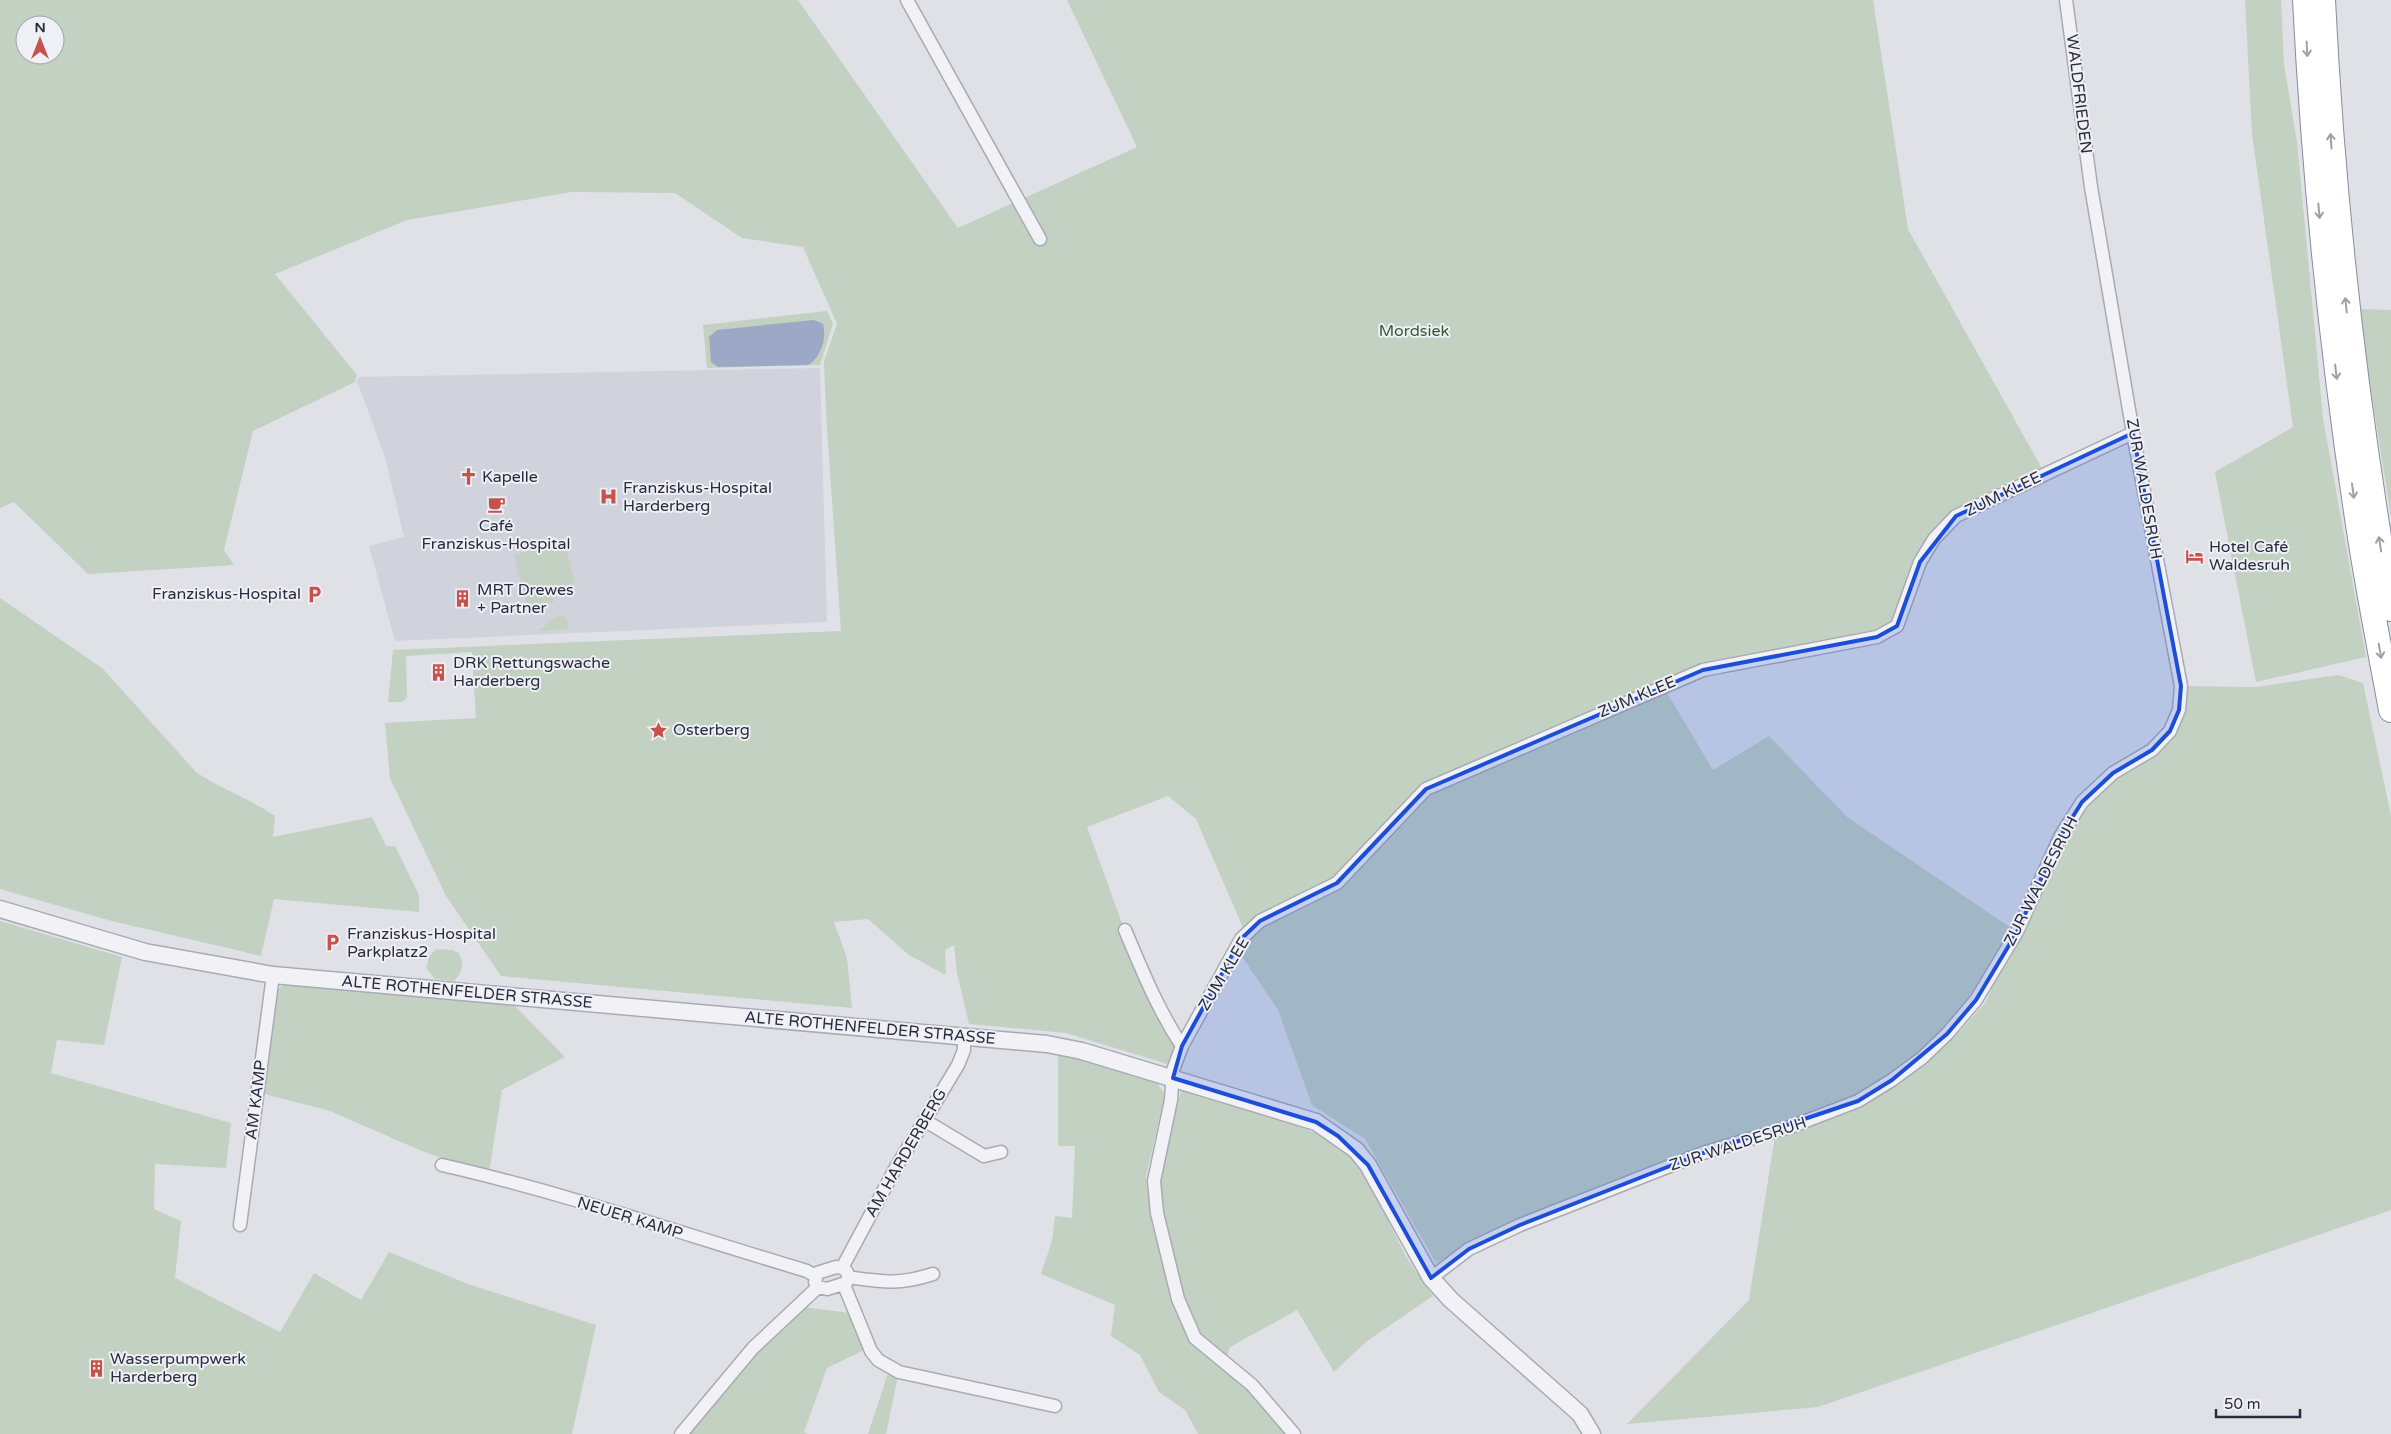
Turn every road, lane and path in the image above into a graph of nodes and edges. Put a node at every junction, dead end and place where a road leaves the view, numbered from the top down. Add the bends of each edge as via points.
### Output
1 (907, 0) edge
2 (2066, 0) edge
3 (2305, 0) edge
4 (2323, 0) edge
5 (2091, 187) joint
6 (1040, 239) dead end
7 (2133, 433) junction
8 (2391, 609) edge
9 (2391, 710) edge
10 (0, 909) edge
11 (1125, 930) dead end
12 (273, 975) junction
13 (964, 1036) junction
14 (1182, 1046) junction
15 (1172, 1078) junction
16 (924, 1120) junction
17 (1001, 1152) dead end
18 (442, 1165) dead end
19 (240, 1224) dead end
20 (933, 1274) dead end
21 (845, 1276) junction
22 (1431, 1278) junction
23 (817, 1281) junction
24 (1054, 1406) dead end
25 (681, 1434) edge
26 (1294, 1434) edge
27 (1592, 1434) edge

1 - 6 street
2 - 5 street, WALDFRIEDEN
3 -> 9 highway via 2319,214 2332,338 2359,533
8 -> 4 highway via 2365,457 2350,336 2337,213
5 - 7 street, ZUR WALDESRUH
7 - 14 street, ZUM KLEE via 1956,516 1934,539 1920,562 1896,626 1877,637 1703,670 1426,789 1337,883 1260,921 1241,939
7 - 22 street, ZUR WALDESRUH via 2181,686 2179,710 2170,731 2152,750 2113,773 2082,802 2060,837 2017,932 1976,1000 1922,1058 1858,1101 1794,1126 1703,1153 1520,1226 1469,1249
10 - 12 street, ALTE ROTHENFELDER STRASSE via 145,952
11 - 14 street via 1150,989
12 - 13 street, ALTE ROTHENFELDER STRASSE
12 - 19 street, AM KAMP
13 - 15 street, ALTE ROTHENFELDER STRASSE via 1065,1048
13 - 16 street, AM HARDERBERG via 964,1050 958,1065
14 - 15 street, ZUM KLEE
15 - 22 street, ALTE ROTHENFELDER STRASSE via 1316,1122 1338,1136 1368,1165
15 - 26 street, ZUM KLEE via 1171,1100 1154,1181 1156,1213 1178,1299 1195,1338 1252,1384
16 - 17 street via 984,1156
16 - 21 street, AM HARDERBERG
18 - 23 street, NEUER KAMP via 600,1208 807,1271
20 - 21 street via 886,1283
21 - 23 street via 827,1289
21 - 23 street via 822,1270
21 - 24 street via 871,1351 889,1367 899,1372
22 - 27 street, ALTE ROTHENFELDER STRASSE via 1580,1414
23 - 25 street via 753,1348

